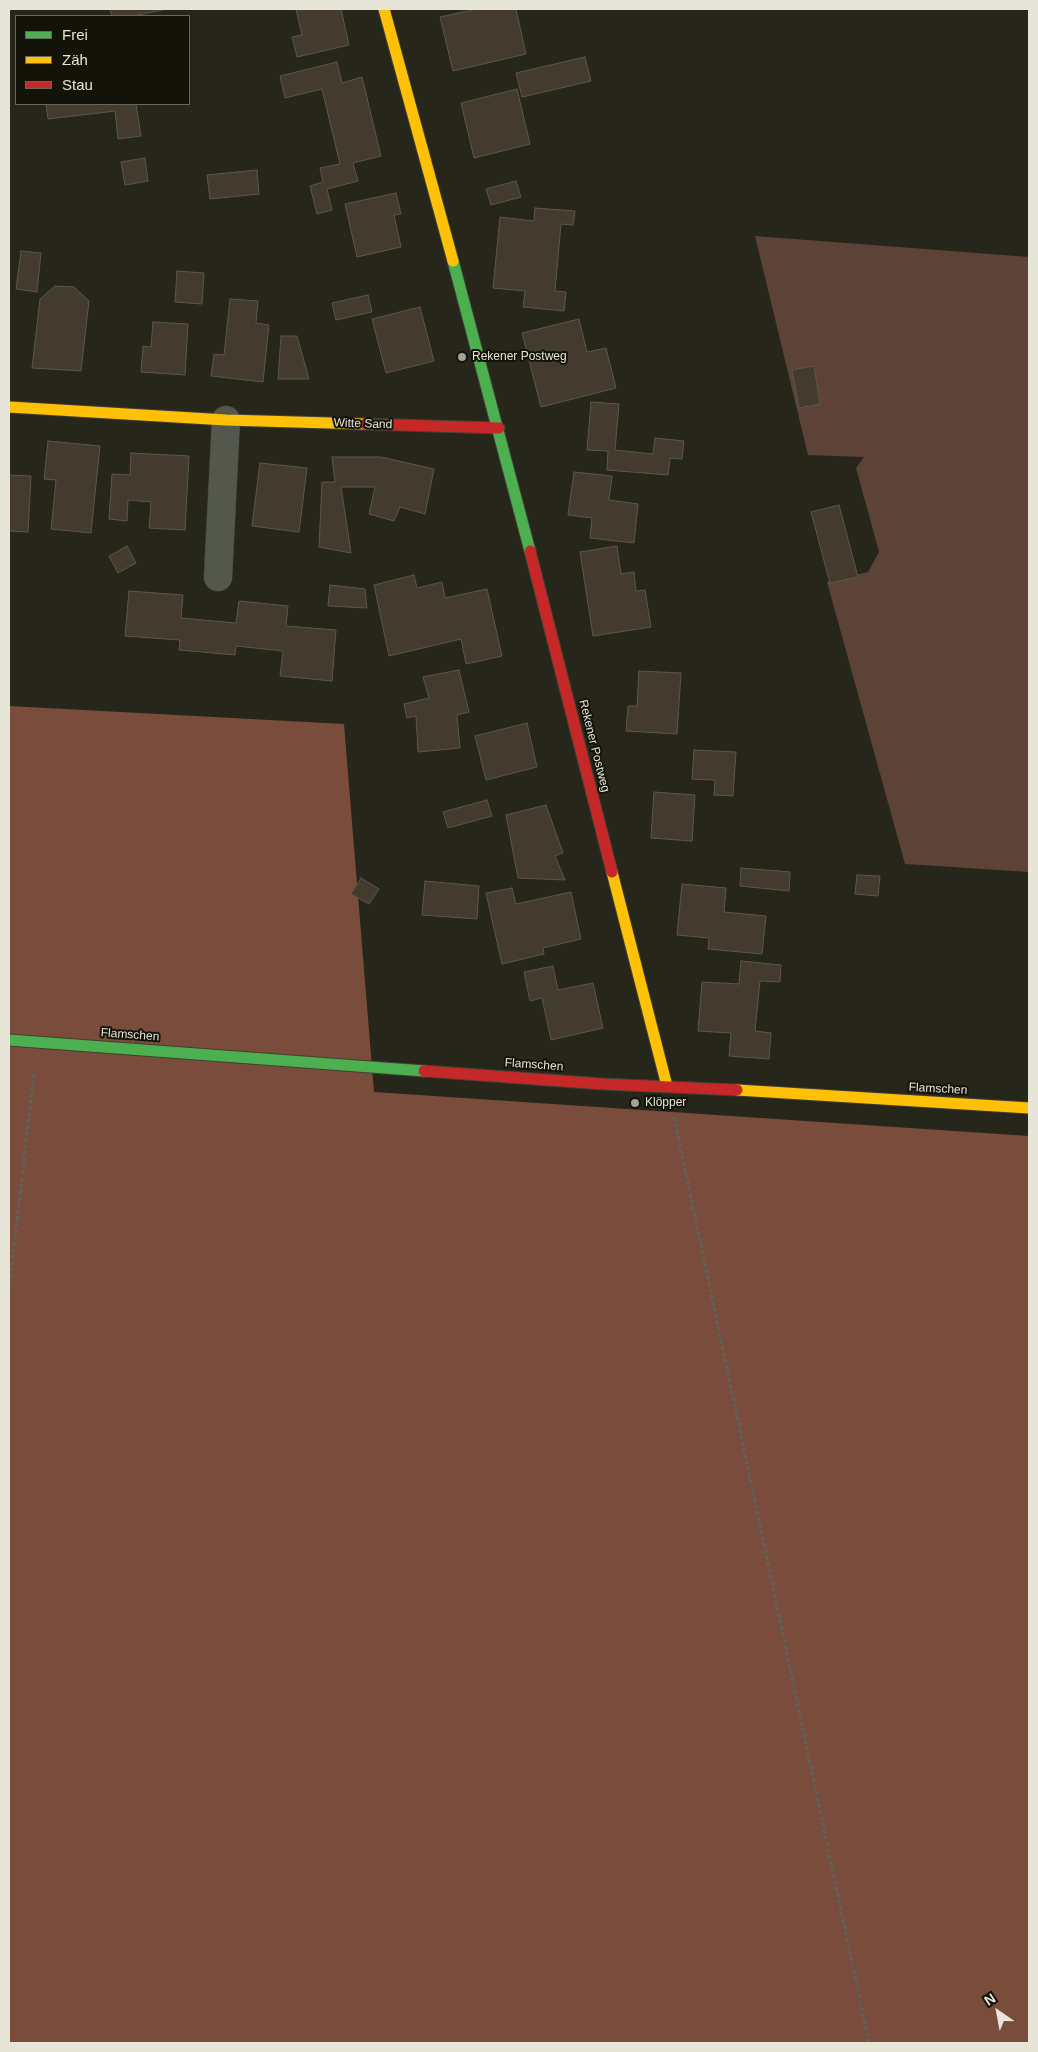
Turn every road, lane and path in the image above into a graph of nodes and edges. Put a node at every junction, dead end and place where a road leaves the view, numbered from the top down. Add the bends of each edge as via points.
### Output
1 (384, 9) edge
2 (9, 407) edge
3 (226, 420) junction
4 (499, 428) junction
5 (218, 577) dead end
6 (9, 1040) edge
7 (38, 1042) junction
8 (667, 1086) junction
9 (1029, 1108) edge
10 (9, 1291) edge
11 (869, 2043) edge

1 - 4 street, Rekener Postweg
2 - 3 street, Witte Sand
3 - 4 street, Witte Sand
3 - 5 street
4 - 8 street, Rekener Postweg
6 - 7 street, Flamschen
7 - 8 street, Flamschen
7 - 10 path
8 - 9 street, Flamschen
8 - 11 path

